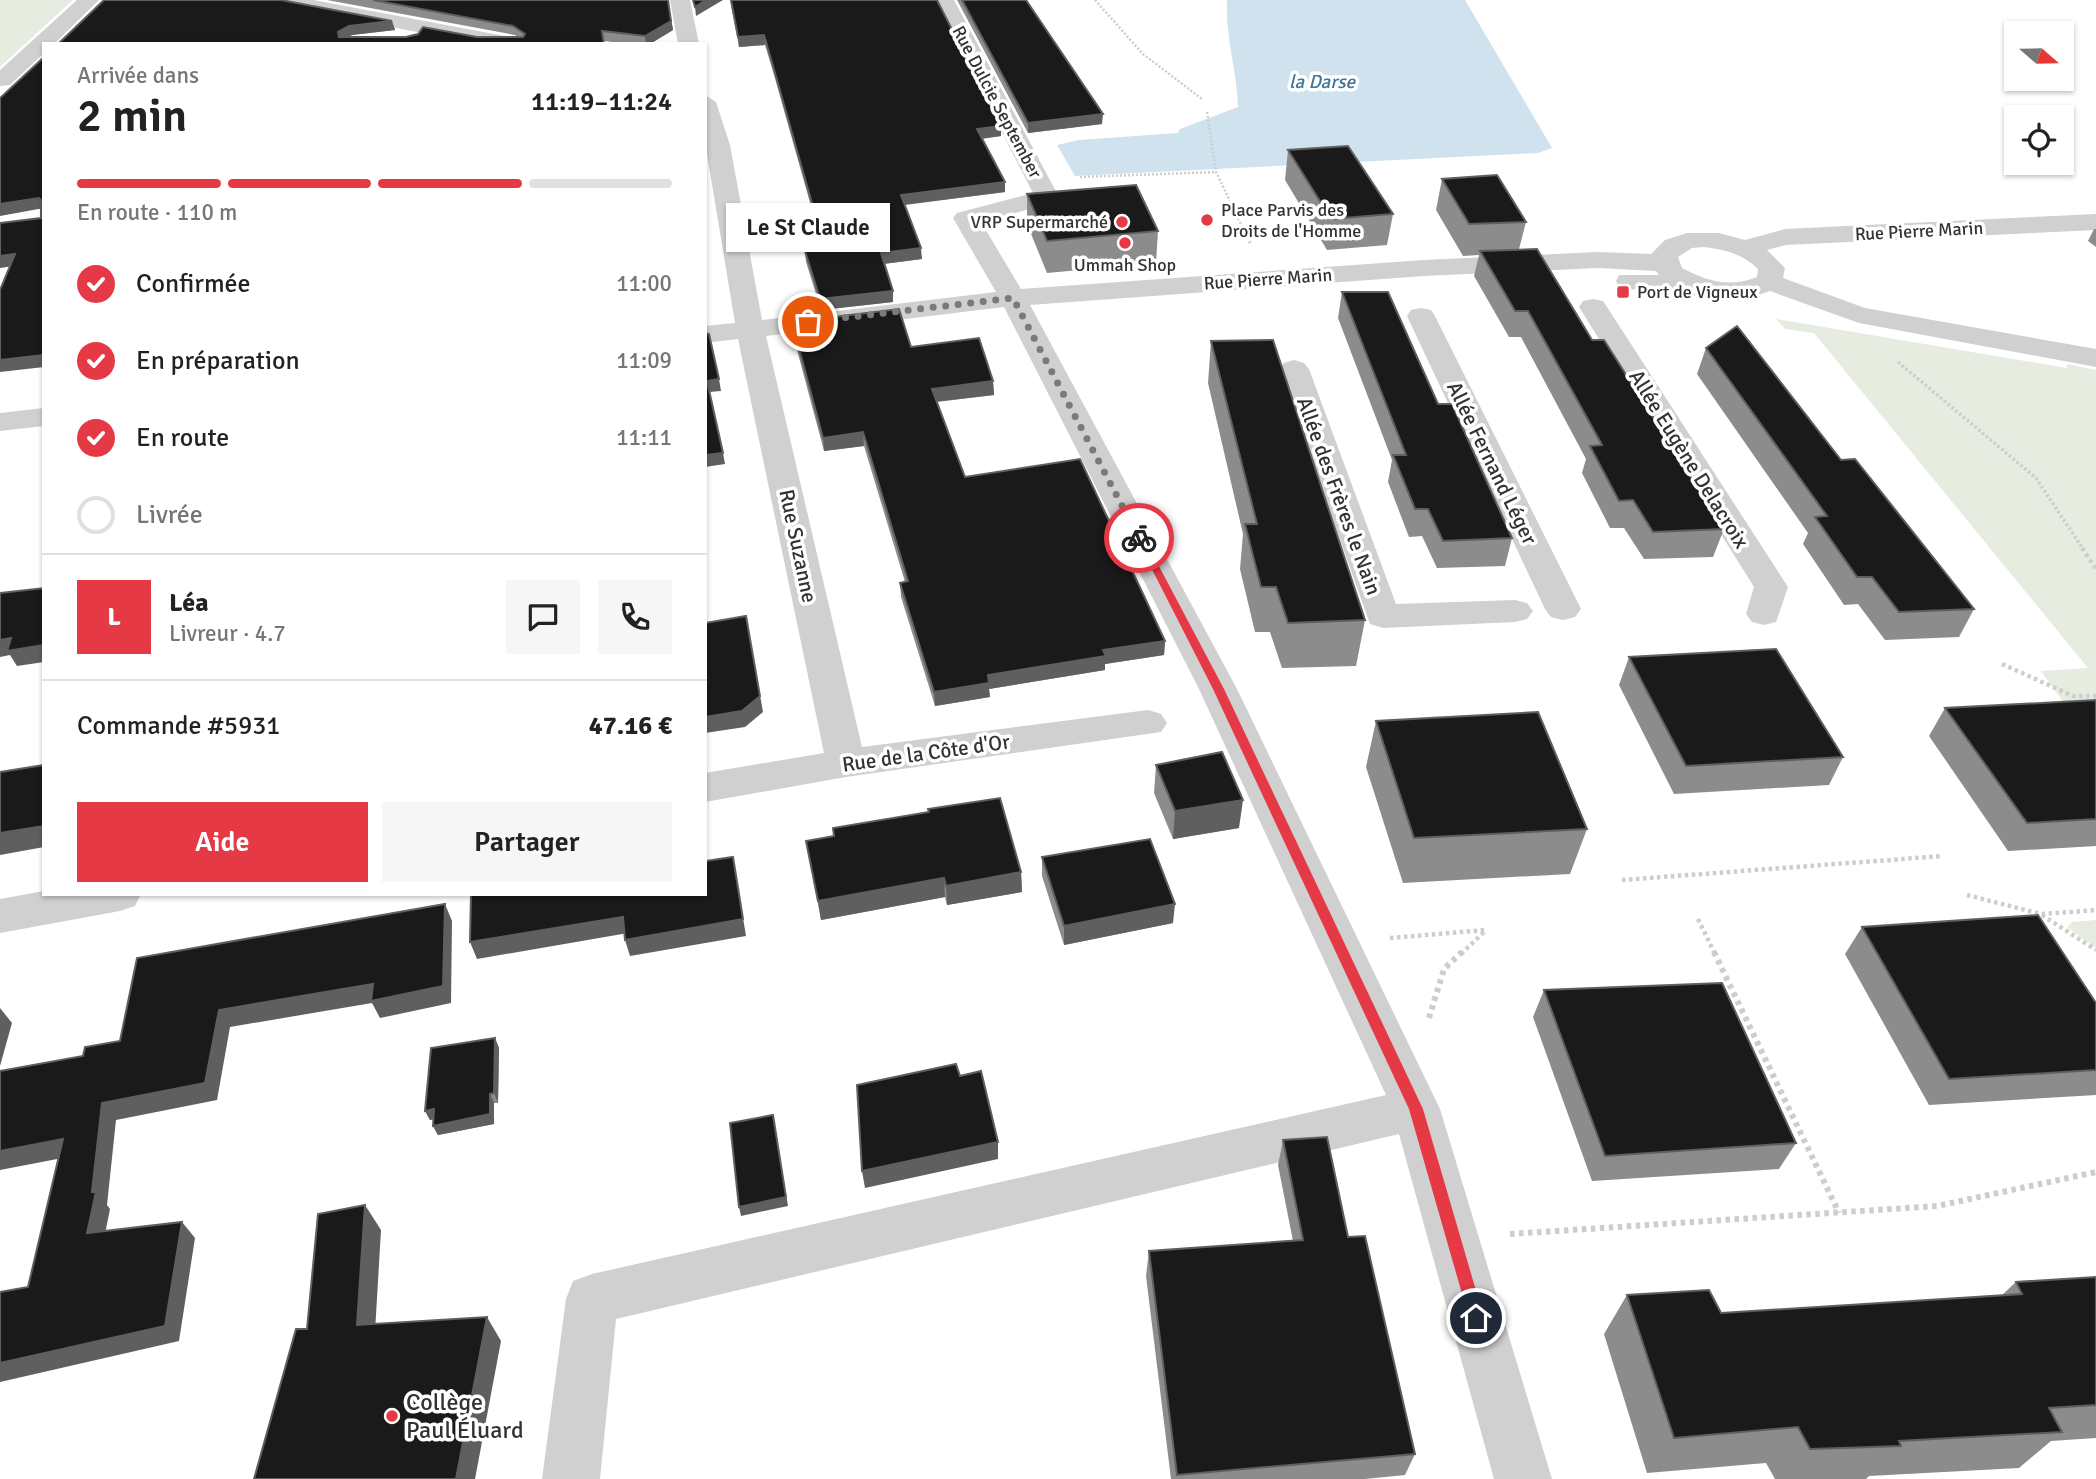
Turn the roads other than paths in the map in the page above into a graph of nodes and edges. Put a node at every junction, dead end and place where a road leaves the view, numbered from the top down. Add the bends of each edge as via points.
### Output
1 (89, 0) edge
2 (281, 0) edge
3 (680, 0) edge
4 (944, 0) edge
5 (362, 7) edge
6 (457, 33) junction
7 (378, 41) edge
8 (43, 42) edge
9 (504, 42) edge
10 (689, 42) edge
11 (42, 43) edge
12 (36, 77) edge
13 (1, 80) edge
14 (707, 116) edge
15 (711, 145) edge
16 (2096, 222) edge
17 (1744, 248) junction
18 (1664, 263) junction
19 (1424, 268) junction
20 (1769, 282) junction
21 (1696, 286) junction
22 (1013, 298) junction
23 (1593, 307) dead end
24 (1421, 316) dead end
25 (750, 329) junction
26 (707, 335) edge
27 (2096, 358) edge
28 (1294, 369) dead end
29 (42, 417) edge
30 (0, 422) edge
31 (1563, 609) dead end
32 (1515, 611) dead end
33 (1764, 614) dead end
34 (1148, 723) dead end
35 (846, 763) junction
36 (707, 788) edge
37 (109, 896) edge
38 (0, 916) edge
39 (1409, 1095) junction
40 (570, 1479) edge
41 (1523, 1479) edge

1 - 8 street
2 - 5 street
3 - 10 street
4 - 22 street, Rue Dulcie September via 1047,197 967,218
5 - 6 street
6 - 7 street
6 - 9 street
11 - 13 street
12 - 13 street
14 - 15 street, Rue Suzanne
15 - 25 street, Rue Suzanne
16 - 17 street, Rue Pierre Marin via 1786,237
17 - 18 street via 1693,241 1669,248
17 - 20 street via 1772,268
18 - 19 street, Rue Pierre Marin via 1598,260
18 - 21 street via 1670,272
19 - 21 street
19 - 22 street, Rue Pierre Marin
20 - 21 street via 1739,291
20 - 27 street via 1859,315
22 - 25 street, Rue Pierre Marin
22 - 39 street via 1218,689
23 - 33 street, Allée Eugène Delacroix via 1771,587
24 - 31 street, Allée Fernand Léger
25 - 26 street, Rue Pierre Marin
25 - 35 street, Rue Suzanne
28 - 32 street, Allée des Frères le Nain via 1382,616
29 - 30 street
34 - 35 street, Rue de la Côte d'Or
35 - 36 street, Rue de la Côte d'Or
37 - 38 street
39 - 40 street via 592,1299
39 - 41 street

